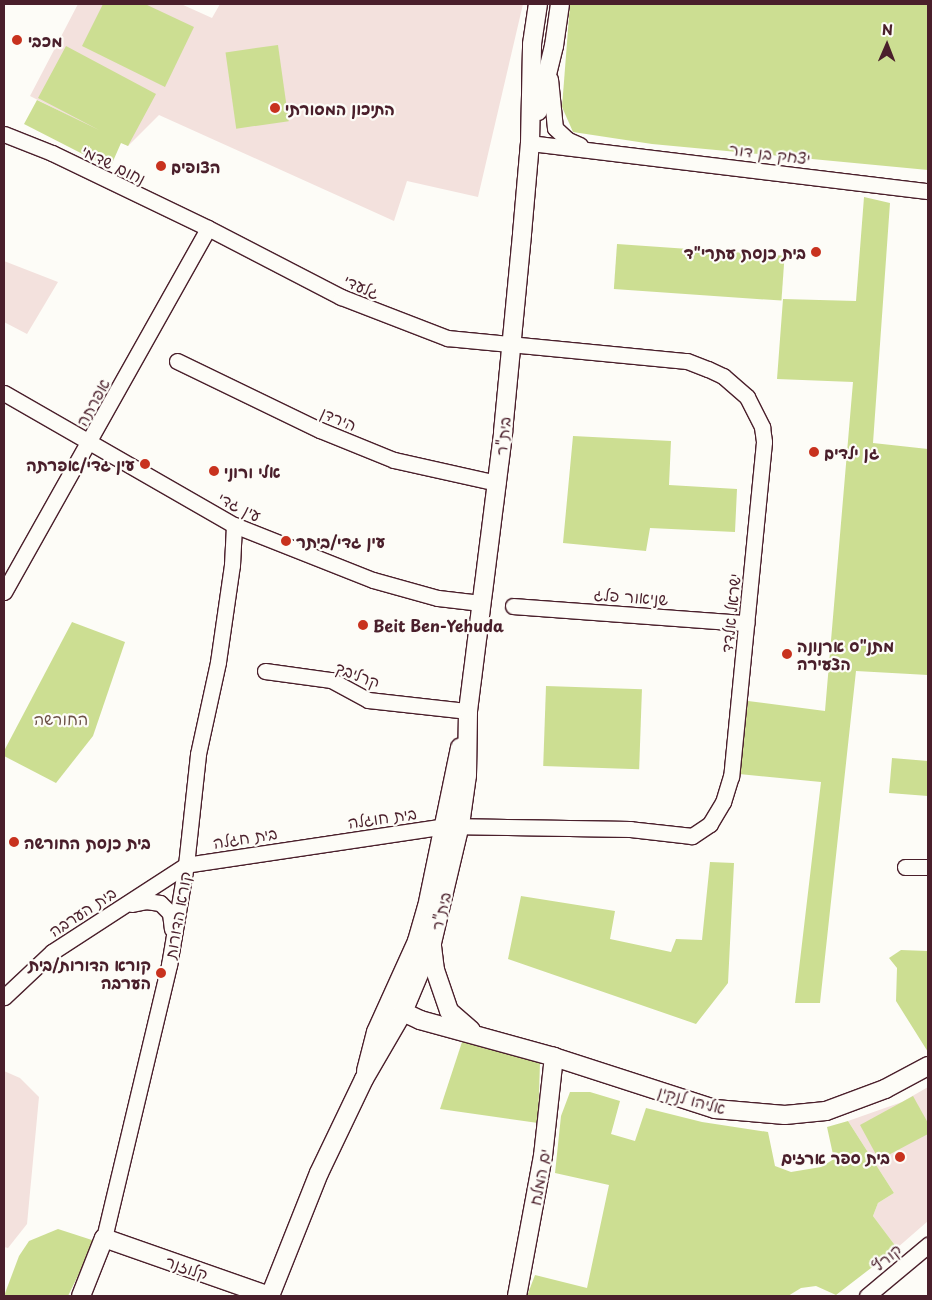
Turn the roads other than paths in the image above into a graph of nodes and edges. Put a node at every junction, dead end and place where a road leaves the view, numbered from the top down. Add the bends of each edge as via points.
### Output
1 (538, 4) edge
2 (560, 4) edge
3 (550, 61) junction
4 (555, 128) joint
5 (4, 134) edge
6 (530, 143) junction
7 (608, 151) junction
8 (928, 191) edge
9 (208, 228) junction
10 (512, 346) junction
11 (177, 360) dead end
12 (4, 393) edge
13 (89, 443) junction
14 (497, 483) junction
15 (234, 525) junction
16 (4, 592) edge
17 (481, 603) junction
18 (513, 606) dead end
19 (746, 623) junction
20 (266, 670) dead end
21 (468, 719) junction
22 (453, 826) junction
23 (309, 844) joint
24 (186, 865) junction
25 (905, 867) dead end
26 (928, 867) edge
27 (109, 913) junction
28 (173, 940) junction
29 (432, 943) junction
30 (4, 997) edge
31 (401, 1005) junction
32 (482, 1037) junction
33 (554, 1057) junction
34 (928, 1066) edge
35 (104, 1238) junction
36 (928, 1245) edge
37 (82, 1296) edge
38 (270, 1296) edge
39 (517, 1296) edge
40 (867, 1296) edge

1 - 6 street, בית"ר via 532,44
2 - 3 street, בית"ר
3 - 4 street, בית"ר via 549,92
3 - 6 street, בית"ר
4 - 7 street, יצחק בן דור via 578,144
5 - 9 street, נחום שדמי via 52,153
6 - 7 street, יצחק בן דור
6 - 10 street, בית"ר
7 - 8 street, יצחק בן דור
9 - 10 street, גלעדי via 341,297 381,313 447,338
9 - 13 street, אפרתה
10 - 14 street, בית"ר
10 - 19 street, ישראל אלדד via 687,361 724,376 746,397 759,420 764,442
11 - 14 street, הירדן via 320,430 394,460
12 - 13 street, עין גדי
13 - 15 street, עין גדי
13 - 16 street, אפרתה
14 - 17 street, בית"ר
15 - 17 street, עין גדי via 373,580 438,598
15 - 24 street, קורא הדורות via 232,565 218,662 198,754
17 - 21 street, בית"ר
18 - 19 street, שניאור פלג
19 - 22 street, ישראל אלדד via 731,776 718,813 700,831 684,835 630,829
20 - 21 street, קרליבך via 331,680 368,700
21 - 22 street, בית"ר via 458,753
22 - 23 street, בית חוגלה
22 - 29 street, בית"ר
22 - 31 street, בית"ר
23 - 24 street, בית חגלה
24 - 27 street, בית הערבה
24 - 28 street, קורא הדורות
25 - 26 street
27 - 28 street via 134,903 155,901 170,913
27 - 30 street, בית הערבה via 52,952
28 - 35 street, קורא הדורות
29 - 31 street, בית"ר
29 - 32 street via 435,970 449,1011 460,1023
31 - 32 street, אליהו לנקין
31 - 38 street, בית"ר via 370,1048 364,1079 319,1173
32 - 33 street, אליהו לנקין
33 - 34 street, אליהו לנקין via 715,1109 785,1115 826,1111 846,1105
33 - 39 street, ים המלח via 543,1156
35 - 37 street, קורא הדורות
35 - 38 street, קלוזנר
36 - 40 street, קורץ

